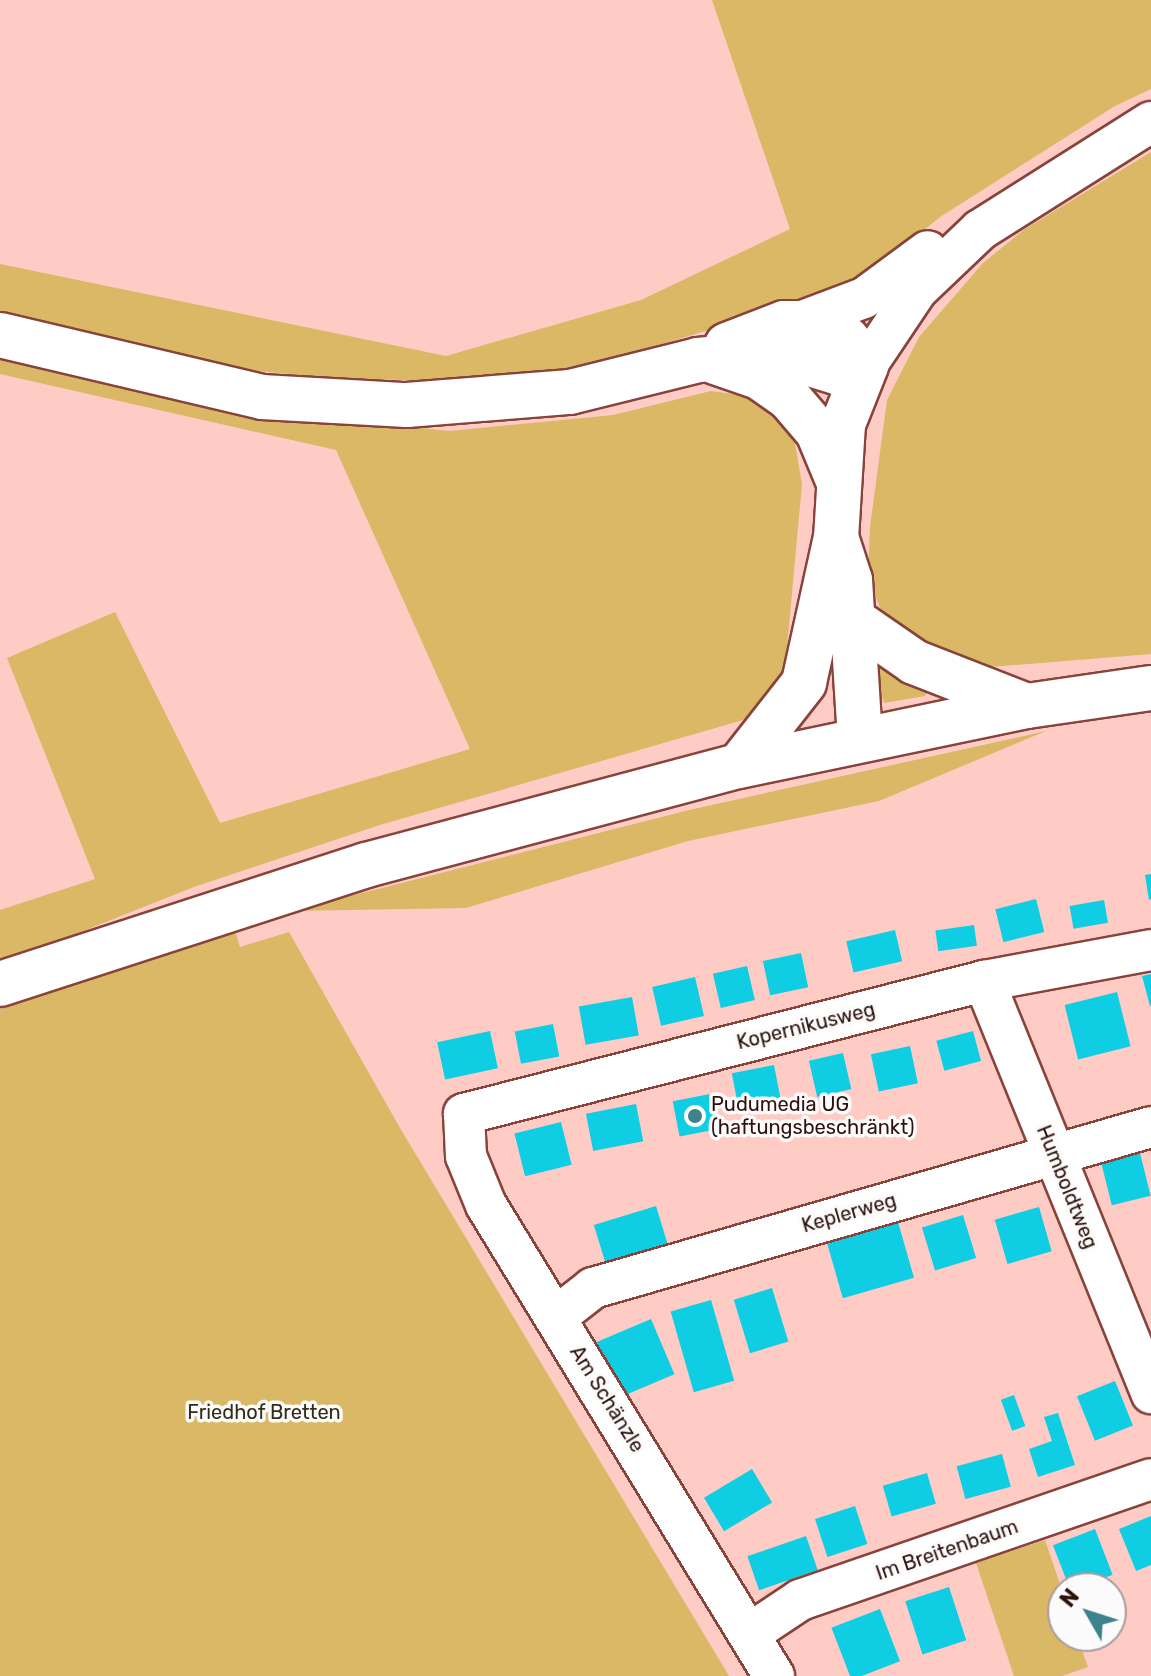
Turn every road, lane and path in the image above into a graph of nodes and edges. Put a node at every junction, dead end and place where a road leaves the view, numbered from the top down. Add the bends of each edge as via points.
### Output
1 (1151, 122) edge
2 (1010, 210) junction
3 (800, 322) junction
4 (0, 335) edge
5 (698, 360) junction
6 (864, 370) junction
7 (837, 478) junction
8 (834, 623) junction
9 (1151, 688) edge
10 (1027, 706) junction
11 (852, 741) junction
12 (739, 766) junction
13 (1151, 950) edge
14 (984, 981) junction
15 (0, 984) edge
16 (464, 1114) joint
17 (1151, 1127) edge
18 (1053, 1154) junction
19 (556, 1317) junction
20 (1151, 1393) edge
21 (1151, 1479) edge
22 (749, 1634) junction
23 (774, 1676) edge

1 - 2 street
2 - 3 street via 952,235 864,298
2 - 6 street via 980,230 917,290
3 - 5 main road via 763,328
3 - 6 main road via 847,339
4 - 5 main road via 262,397 407,405 570,392
5 - 6 main road via 774,353 839,373
5 - 7 main road via 759,377 789,398 818,432
6 - 7 main road via 843,424
7 - 8 main road via 836,537 850,580
8 - 10 main road via 914,662
8 - 11 main road via 824,687
8 - 12 main road via 799,694
9 - 10 main road
10 - 11 main road
11 - 12 main road
12 - 15 main road via 366,865
13 - 14 street, Kopernikusweg
14 - 16 street, Kopernikusweg
14 - 18 street, Humboldtweg
16 - 19 street, Am Schänzle via 466,1156 486,1205
17 - 18 street, Keplerweg
18 - 19 street, Keplerweg via 593,1288
18 - 20 street, Humboldtweg
19 - 22 street, Am Schänzle
21 - 22 street, Im Breitenbaum via 800,1600
22 - 23 street, Am Schänzle

